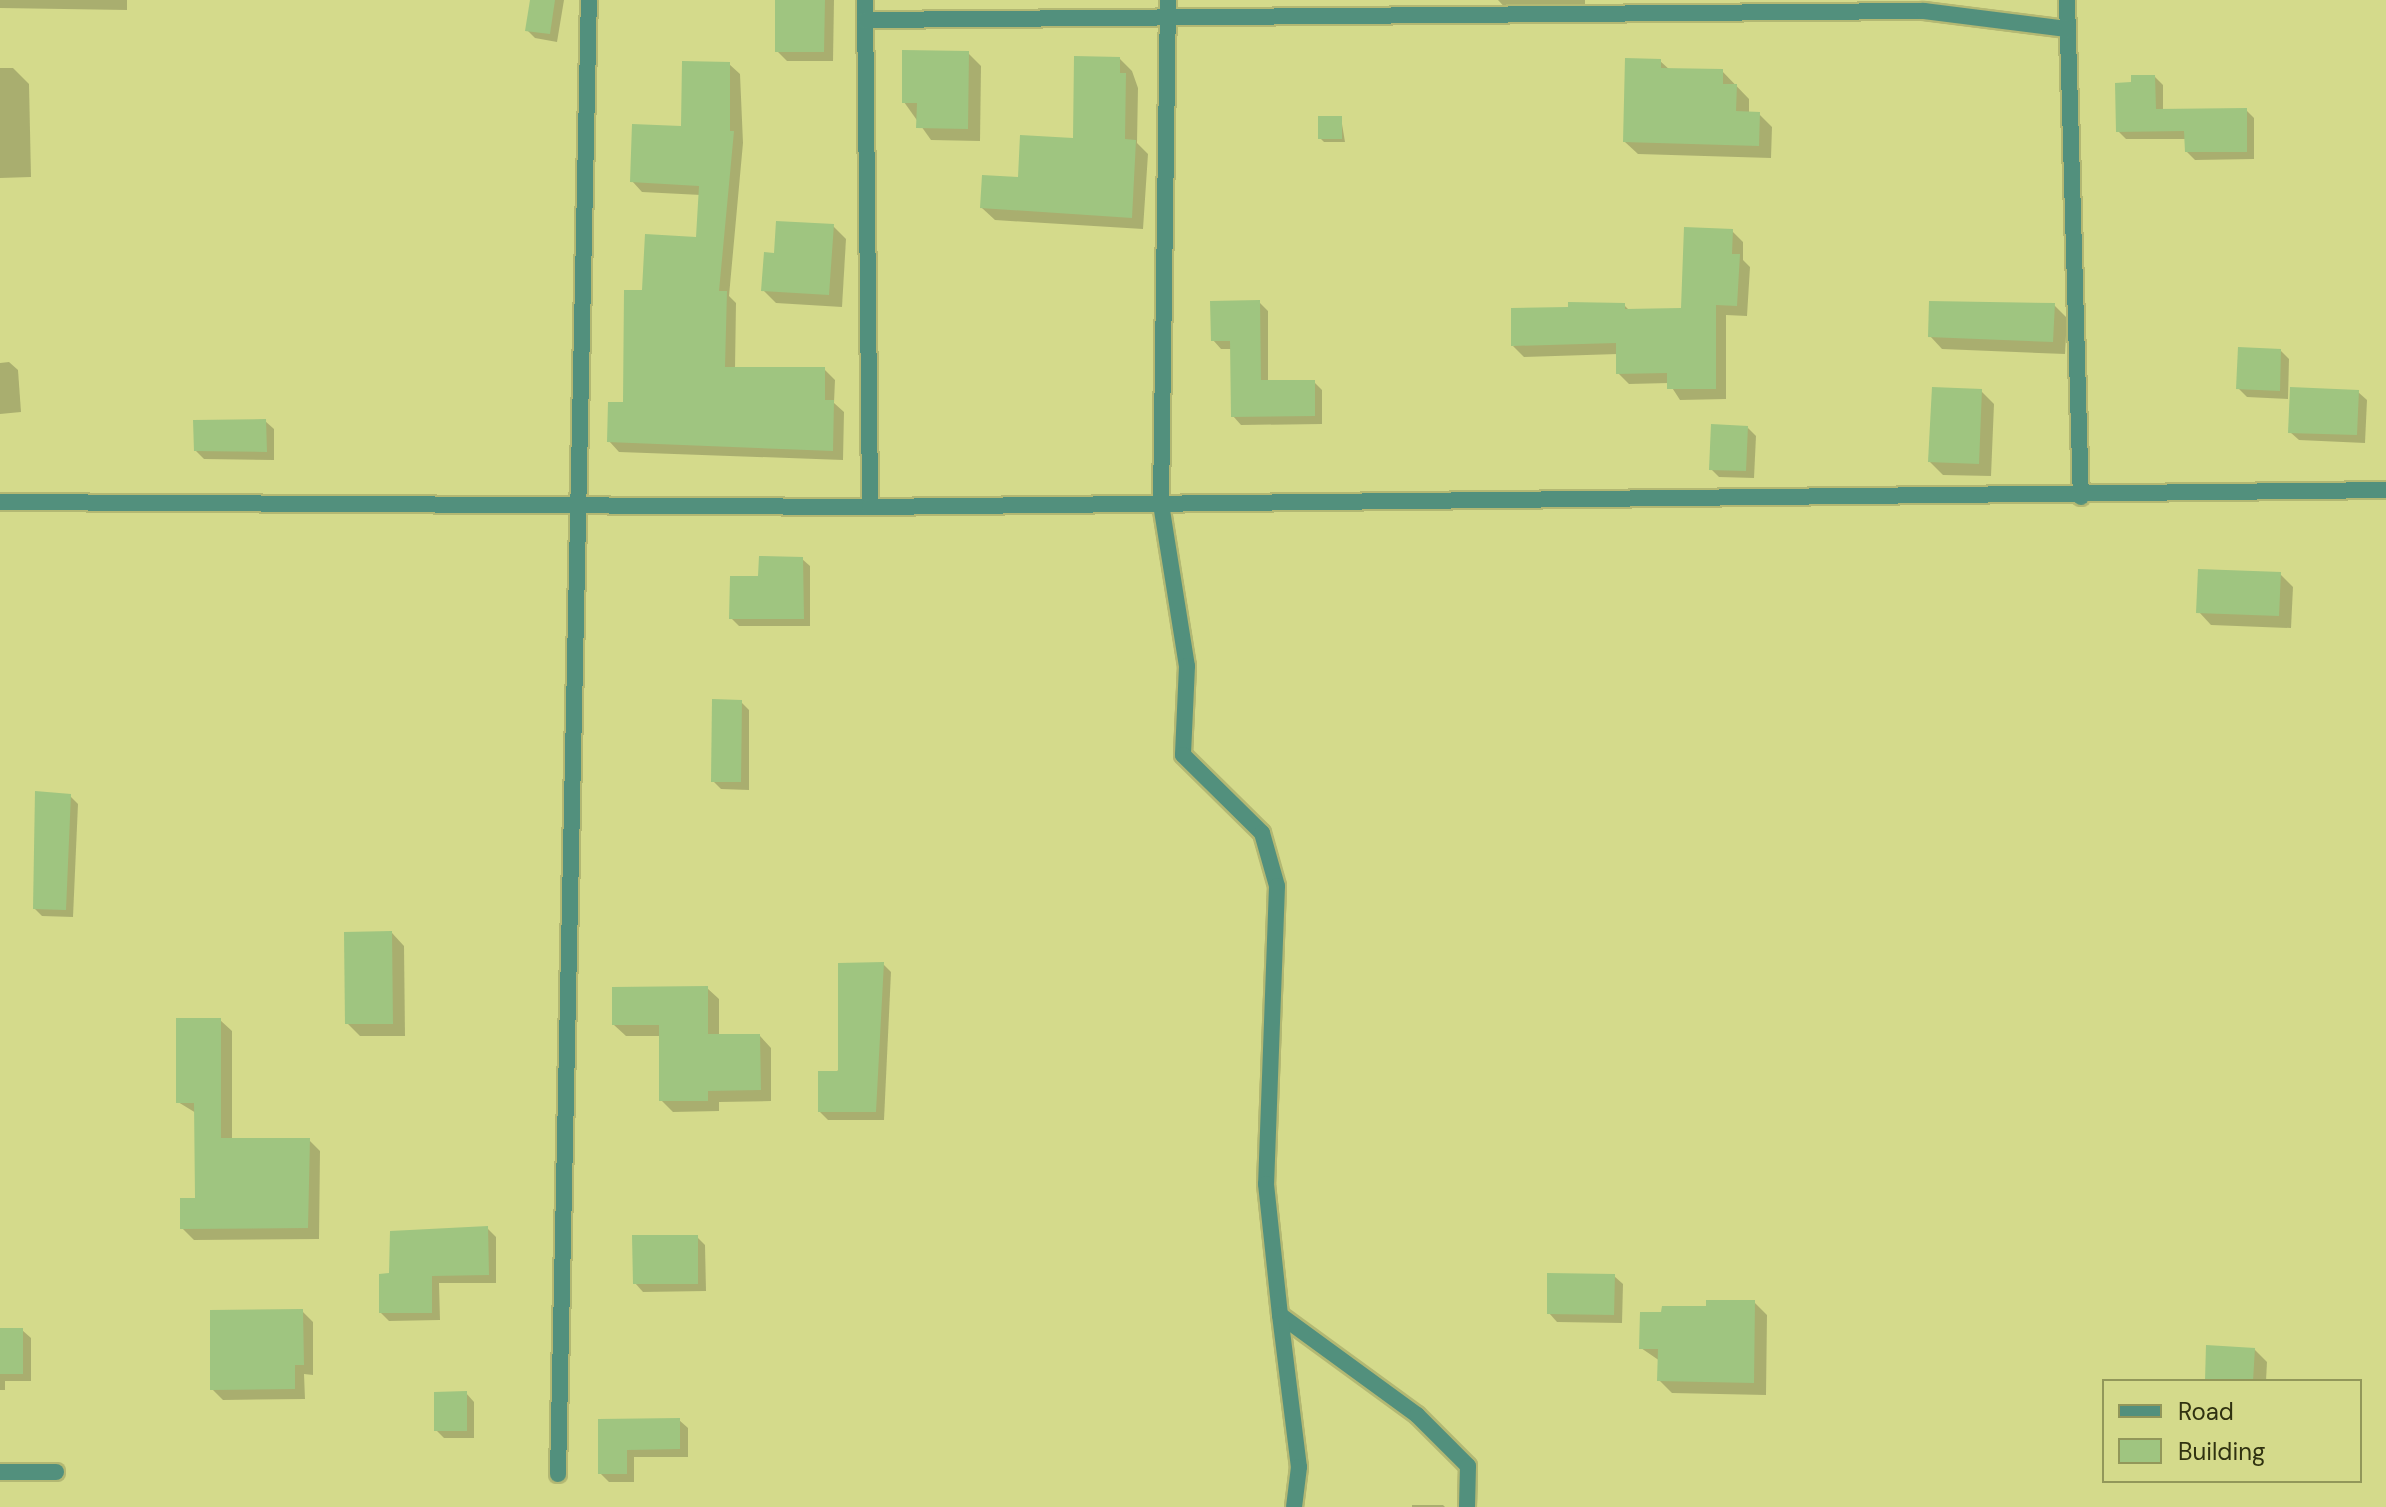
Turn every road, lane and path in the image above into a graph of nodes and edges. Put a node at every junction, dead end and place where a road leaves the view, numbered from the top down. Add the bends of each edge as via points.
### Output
1 (589, 0) edge
2 (865, 0) edge
3 (1168, 0) edge
4 (2067, 0) edge
5 (866, 20) junction
6 (1168, 20) junction
7 (2067, 29) junction
8 (2386, 490) edge
9 (2081, 497) junction
10 (0, 502) edge
11 (579, 504) junction
12 (1161, 504) junction
13 (870, 507) junction
14 (1280, 1315) junction
15 (0, 1472) edge
16 (56, 1472) dead end
17 (558, 1474) dead end
18 (1294, 1507) edge
19 (1467, 1507) edge

1 - 11 street
2 - 5 street
3 - 6 street
4 - 7 street
5 - 6 street
5 - 13 street
6 - 7 street via 1924,11
6 - 12 street
7 - 9 street
8 - 9 street
9 - 12 street
10 - 11 street
11 - 13 street
11 - 17 street
12 - 13 street
12 - 14 street via 1187,666 1183,755 1262,833 1277,886 1266,1184
14 - 18 street via 1299,1467
14 - 19 street via 1417,1415 1468,1466
15 - 16 street

